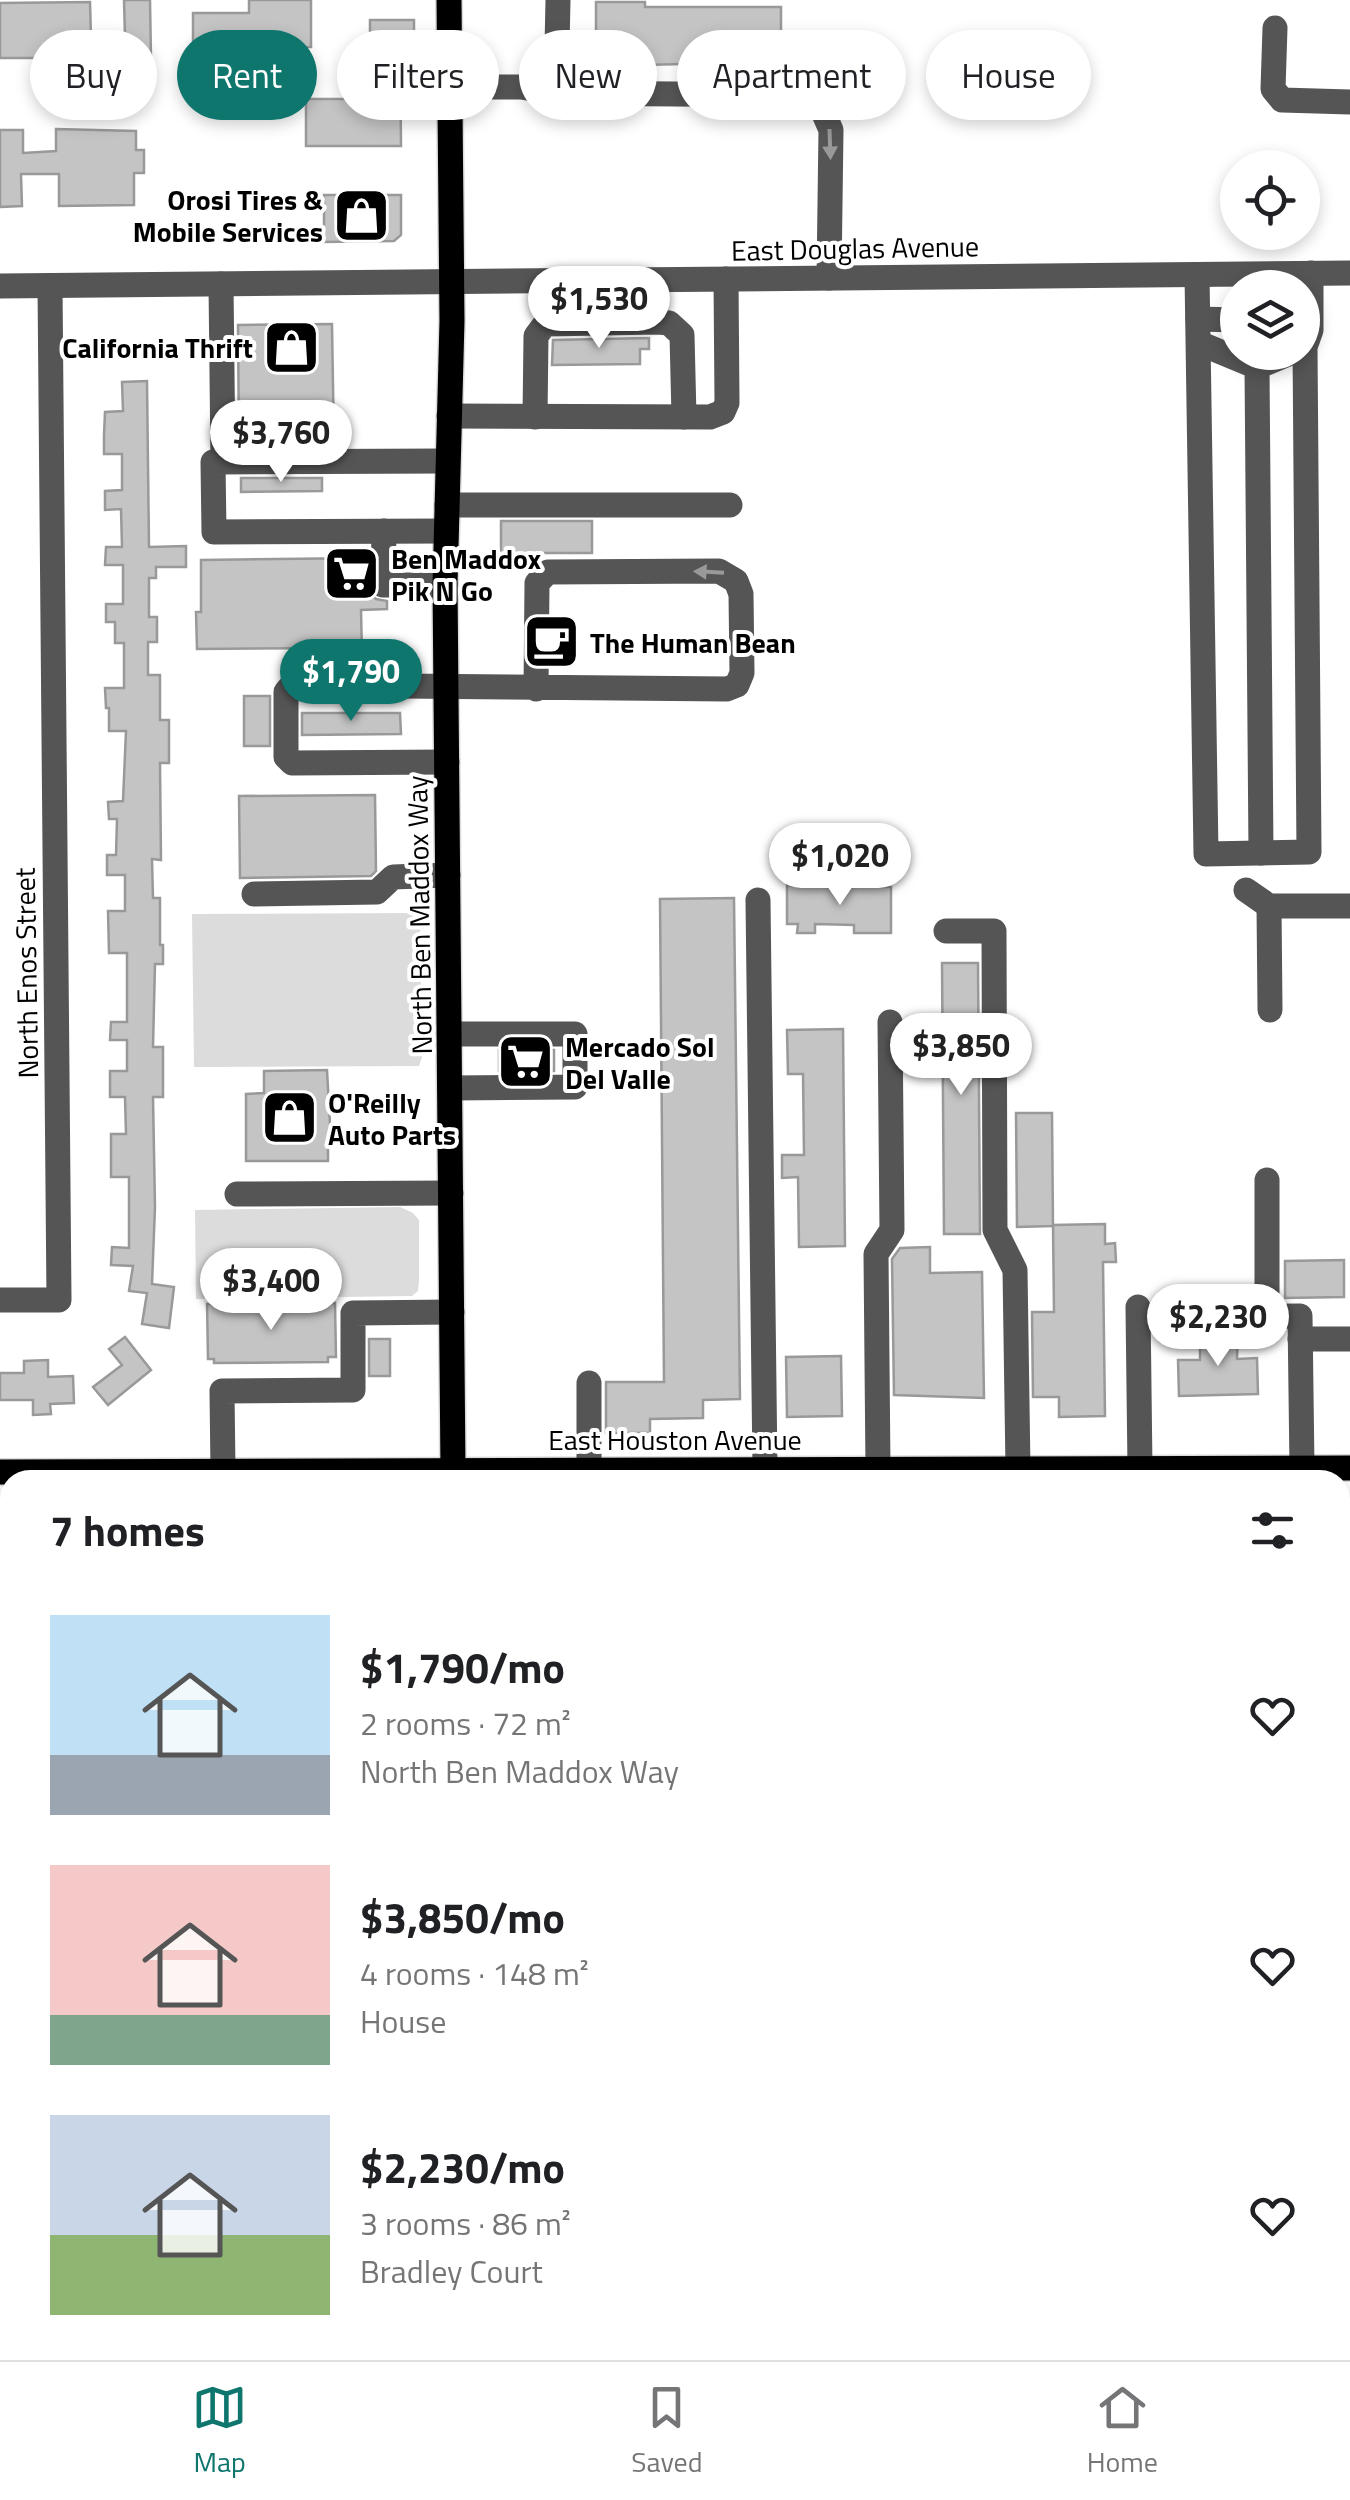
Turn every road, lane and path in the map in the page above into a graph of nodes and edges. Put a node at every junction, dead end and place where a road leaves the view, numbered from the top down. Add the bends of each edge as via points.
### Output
1 (450, 0) edge
2 (558, 0) edge
3 (1275, 28) dead end
4 (450, 30) edge
5 (557, 30) edge
6 (657, 94) edge
7 (1350, 102) edge
8 (450, 120) edge
9 (1350, 273) edge
10 (1320, 274) edge
11 (1197, 275) junction
12 (1220, 275) edge
13 (829, 278) junction
14 (726, 279) junction
15 (451, 281) junction
16 (221, 284) junction
17 (0, 286) edge
18 (50, 286) junction
19 (1220, 325) edge
20 (1199, 331) junction
21 (1220, 344) edge
22 (1257, 370) edge
23 (1300, 370) edge
24 (450, 416) junction
25 (535, 417) junction
26 (684, 417) junction
27 (447, 461) junction
28 (223, 462) junction
29 (730, 505) dead end
30 (446, 518) junction
31 (384, 531) junction
32 (445, 586) junction
33 (446, 685) junction
34 (536, 690) junction
35 (447, 762) junction
36 (1261, 853) junction
37 (448, 874) junction
38 (1246, 890) dead end
39 (254, 894) dead end
40 (758, 900) dead end
41 (1269, 906) junction
42 (1350, 906) edge
43 (946, 931) dead end
44 (1270, 1010) dead end
45 (890, 1022) dead end
46 (450, 1034) junction
47 (450, 1088) junction
48 (1268, 1180) dead end
49 (451, 1193) junction
50 (237, 1194) dead end
51 (0, 1300) edge
52 (1138, 1307) dead end
53 (452, 1312) junction
54 (1268, 1316) junction
55 (1190, 1317) dead end
56 (1300, 1328) junction
57 (1350, 1339) edge
58 (589, 1383) dead end
59 (1302, 1468) junction
60 (1350, 1468) edge
61 (765, 1469) junction
62 (878, 1469) junction
63 (1018, 1469) junction
64 (1140, 1469) junction
65 (223, 1470) edge
66 (453, 1470) edge
67 (589, 1470) joint

1 - 4 main road, North Ben Maddox Way
2 - 5 street
3 - 7 street via 1274,89 1282,100
6 -> 13 street via 791,95 821,106 831,130
8 - 15 main road, North Ben Maddox Way
9 - 10 street, East Douglas Avenue
11 - 12 street, East Douglas Avenue
11 - 13 street, East Douglas Avenue
11 - 20 street
13 - 14 street, East Douglas Avenue
14 - 15 street, East Douglas Avenue
14 - 26 street via 727,403 710,417
15 - 16 street, East Douglas Avenue
15 - 24 main road, North Ben Maddox Way
16 - 18 street, East Douglas Avenue
16 - 28 street
17 - 18 street, East Douglas Avenue
18 - 51 street, North Enos Street via 59,1300
19 - 20 street
20 - 21 street
20 - 36 street via 1206,854
22 - 36 street
23 - 36 street via 1309,852
24 - 25 street
24 - 27 main road, North Ben Maddox Way
25 - 26 street
25 - 26 street via 536,336 545,324 658,322 682,335
27 - 28 street
27 - 30 main road, North Ben Maddox Way
28 - 31 street via 214,462 214,532
29 - 30 street
30 - 31 street
30 - 32 main road, North Ben Maddox Way
31 - 32 street via 384,585
32 - 33 main road, North Ben Maddox Way
33 - 34 street
33 - 35 main road, North Ben Maddox Way
33 - 35 street via 292,685 286,692 286,756 292,763
34 -> 34 street via 738,685 736,580 728,573 541,576
35 - 37 main road, North Ben Maddox Way
37 - 39 street via 393,876 376,892
37 - 46 main road, North Ben Maddox Way
38 - 41 street
40 - 61 street
41 - 42 street
41 - 44 street
43 - 63 street via 994,931 995,1230 1016,1270
45 - 62 street via 892,1230 876,1254
46 - 47 main road, North Ben Maddox Way
46 - 47 street via 574,1034 575,1087
47 - 49 main road, North Ben Maddox Way
48 - 54 street
49 - 50 street
49 - 53 main road, North Ben Maddox Way
52 - 64 street
53 - 65 street via 353,1313 353,1390 222,1391
53 - 66 main road, North Ben Maddox Way
54 - 55 street
54 - 56 street
56 - 57 street
56 - 59 street
58 - 67 street
59 - 60 main road, East Houston Avenue
59 - 64 main road, East Houston Avenue
61 - 62 main road, East Houston Avenue
61 - 67 main road, East Houston Avenue
62 - 63 main road, East Houston Avenue
63 - 64 main road, East Houston Avenue

